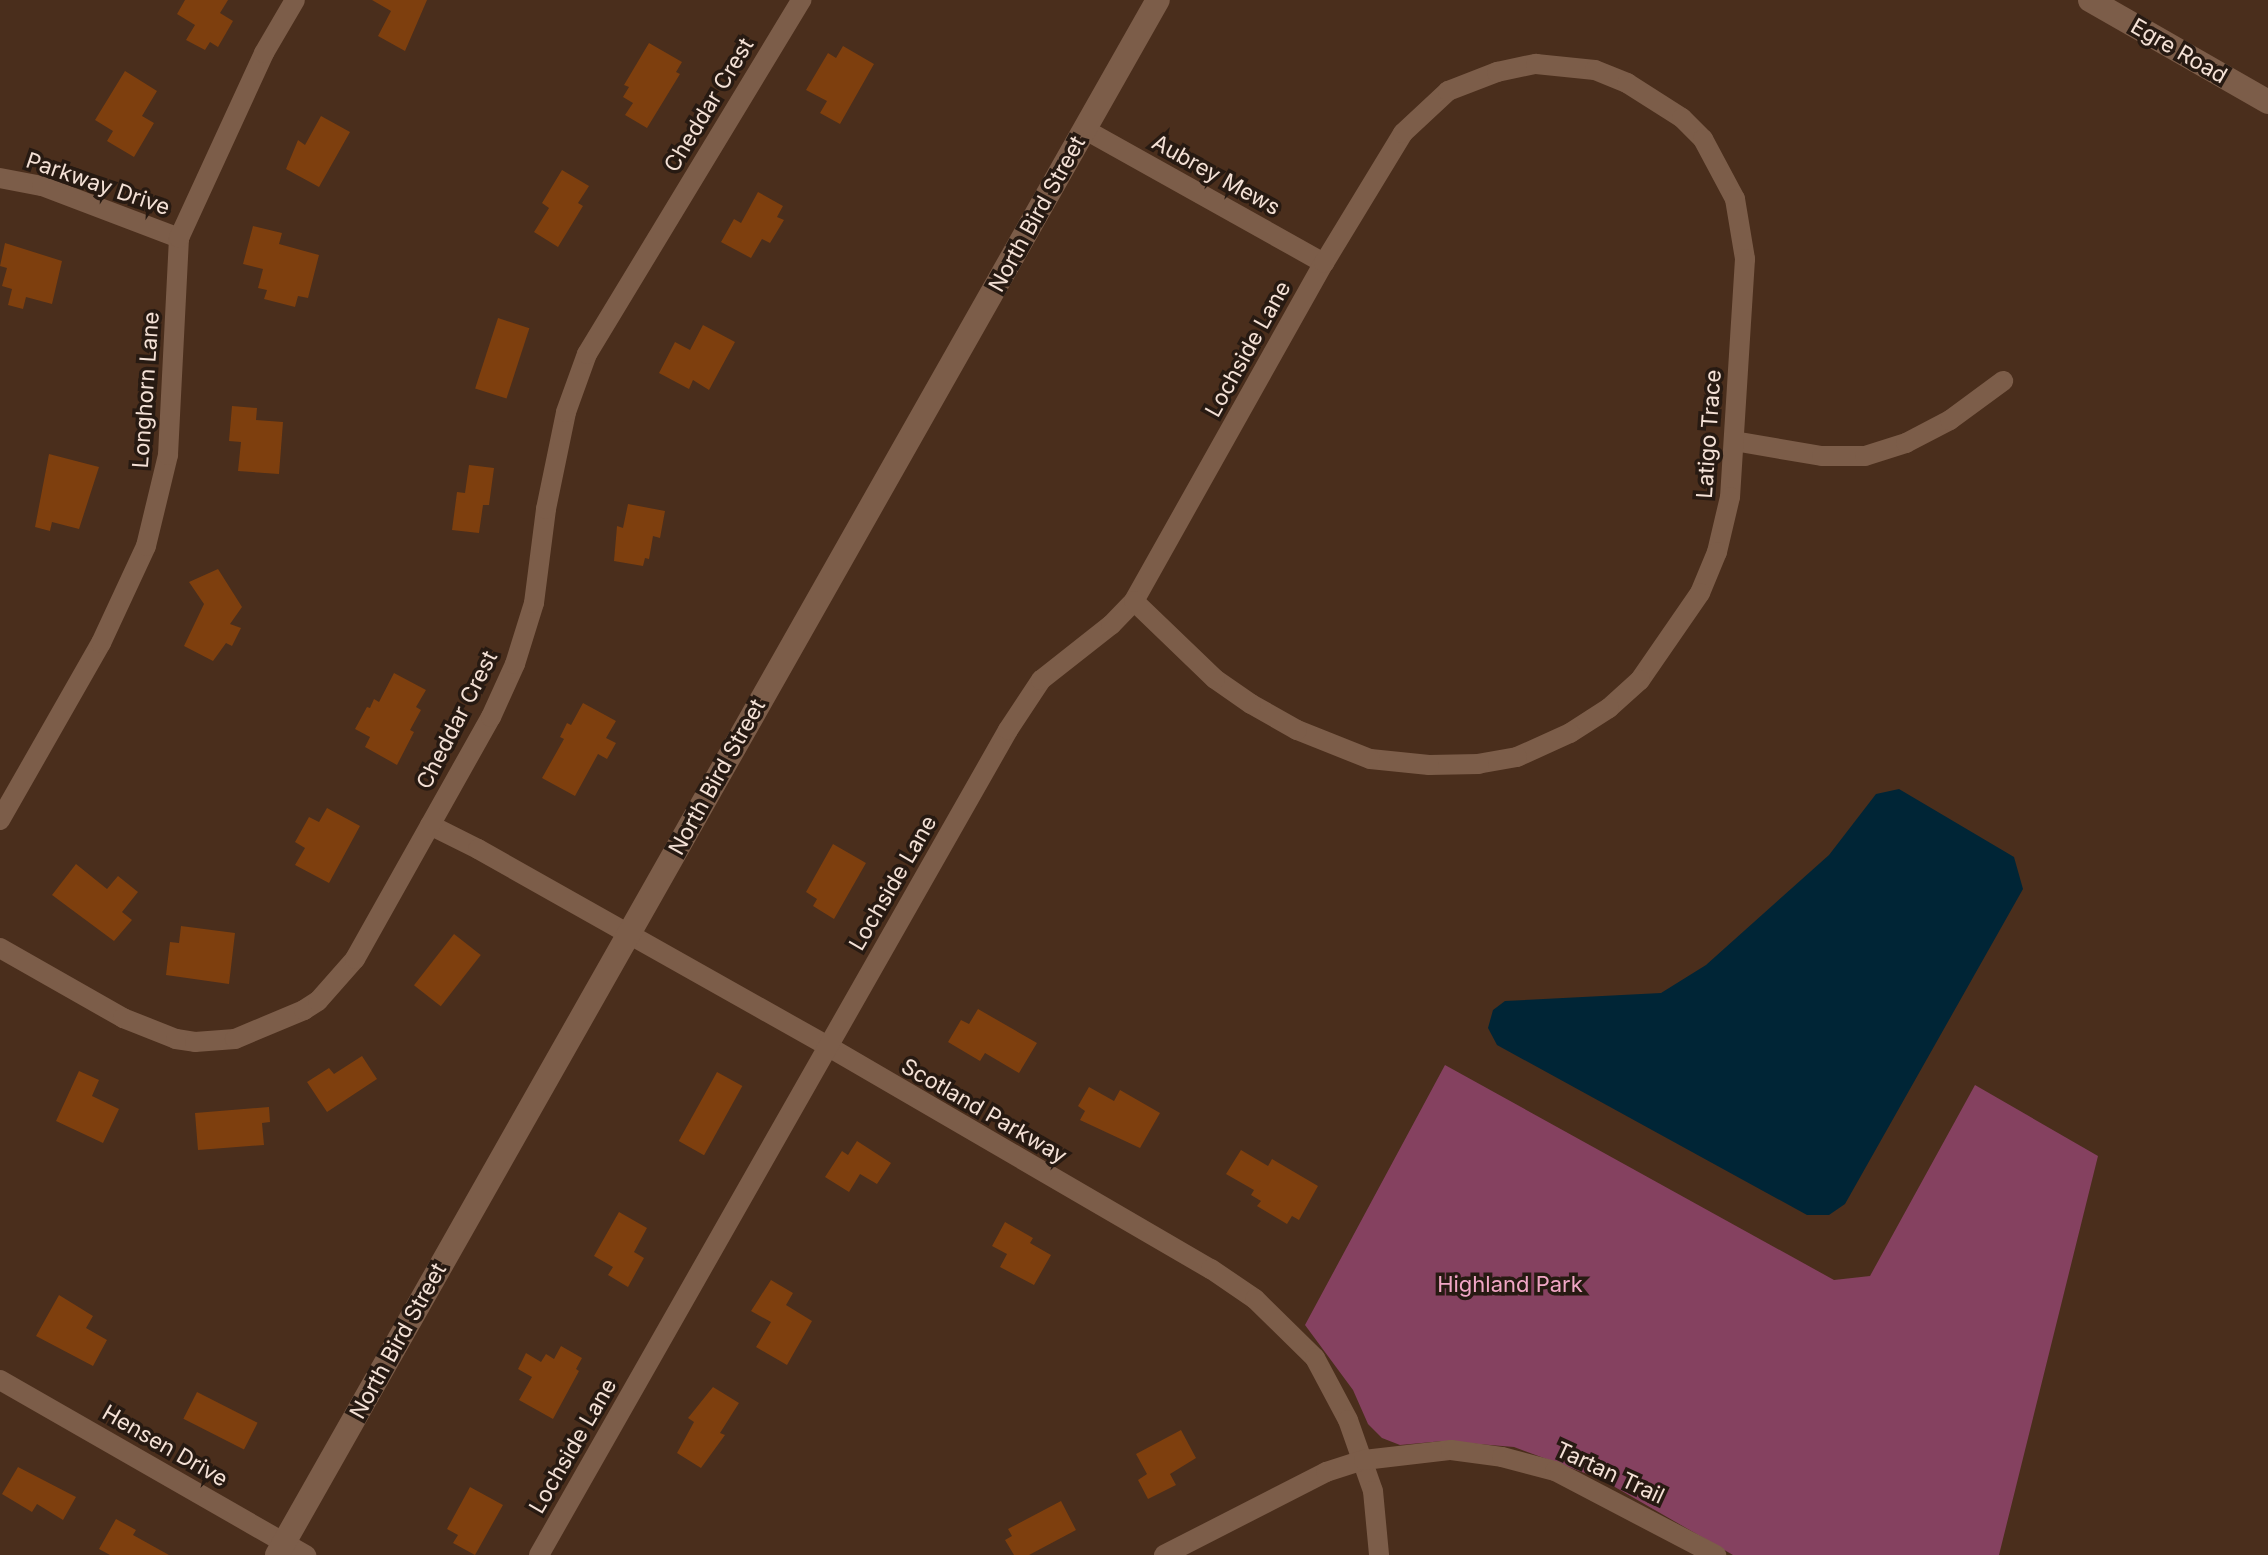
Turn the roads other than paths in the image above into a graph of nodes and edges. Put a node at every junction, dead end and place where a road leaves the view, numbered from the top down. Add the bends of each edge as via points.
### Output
1 (295, 0) edge
2 (801, 0) edge
3 (1158, 0) edge
4 (2090, 0) edge
5 (2268, 102) edge
6 (1084, 129) junction
7 (0, 178) edge
8 (179, 238) junction
9 (1324, 263) junction
10 (2003, 381) dead end
11 (1734, 441) junction
12 (1134, 601) junction
13 (0, 820) edge
14 (430, 825) junction
15 (628, 933) junction
16 (0, 948) edge
17 (829, 1047) junction
18 (0, 1380) edge
19 (1364, 1460) junction
20 (280, 1549) edge
21 (306, 1555) edge
22 (539, 1555) edge
23 (1164, 1555) edge
24 (1379, 1555) edge
25 (1716, 1555) edge

1 - 8 street, Longhorn Lane via 264,53
2 - 14 street, Cheddar Crest via 587,354 566,412 534,603 515,664
3 - 6 street, North Bird Street
4 - 5 street, Egre Road
6 - 9 street, Aubrey Mews
6 - 15 street, North Bird Street
7 - 8 street, Parkway Drive via 42,186
8 - 13 street, Longhorn Lane via 168,455 153,526 101,643
9 - 11 street, Latigo Trace via 1403,133 1448,91 1536,64 1595,70 1627,83 1682,118 1703,139 1735,199 1745,259
9 - 12 street, Lochside Lane
10 - 11 street via 1950,420 1906,443 1865,456 1822,456
11 - 12 street, Latigo Trace via 1730,497 1717,552 1675,634 1640,680 1609,708 1517,757 1429,765 1370,759 1336,748 1215,679
12 - 17 street, Lochside Lane via 1041,680
14 - 15 street, Scotland Parkway
14 - 16 street, Cheddar Crest via 355,959 318,1001 283,1021 222,1043 176,1039 123,1018
15 - 17 street, Scotland Parkway
15 - 20 street, North Bird Street
17 - 19 street, Scotland Parkway via 1255,1299 1315,1358
17 - 22 street, Lochside Lane
18 - 20 street, Hensen Drive
19 - 23 street, Tartan Trail via 1326,1472
19 - 24 street, Scotland Parkway via 1373,1491
19 - 25 street, Tartan Trail via 1451,1450 1516,1460 1580,1482
20 - 21 street, Hensen Drive

